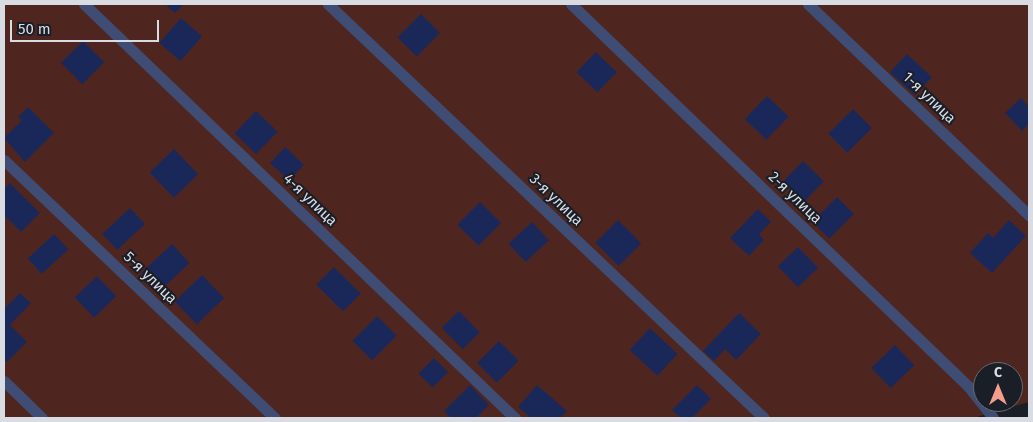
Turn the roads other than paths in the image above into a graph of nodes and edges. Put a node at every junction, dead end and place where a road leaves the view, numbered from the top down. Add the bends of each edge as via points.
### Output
1 (84, 4) edge
2 (328, 4) edge
3 (571, 4) edge
4 (808, 4) edge
5 (4, 160) edge
6 (1029, 214) edge
7 (4, 381) edge
8 (42, 418) edge
9 (275, 418) edge
10 (515, 418) edge
11 (764, 418) edge
12 (993, 418) edge

1 - 10 lane, 4-я улица
2 - 11 lane, 3-я улица
3 - 12 lane, 2-я улица via 969,387
4 - 6 lane, 1-я улица
5 - 9 lane, 5-я улица
7 - 8 lane

